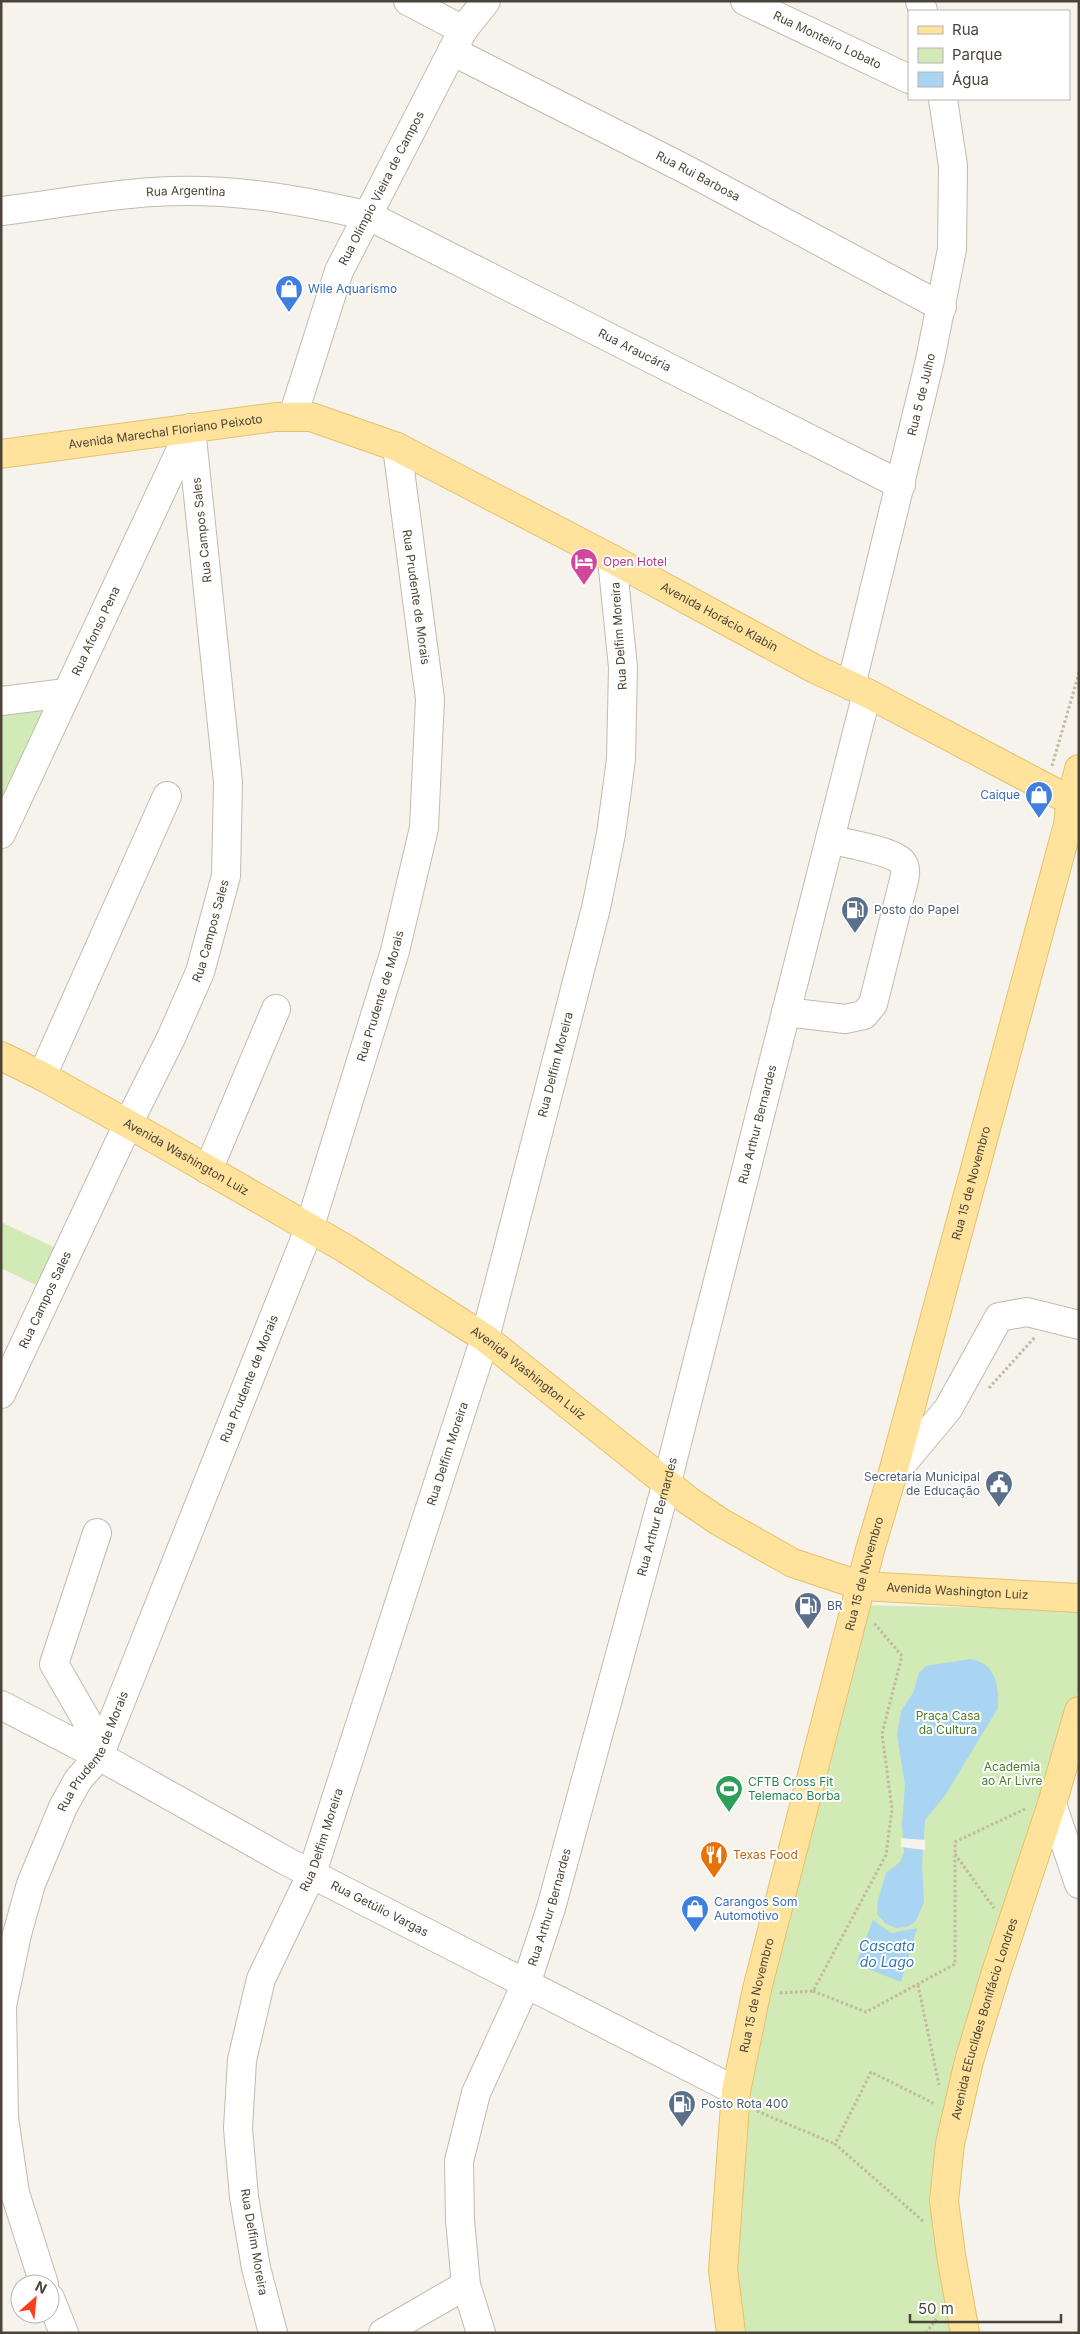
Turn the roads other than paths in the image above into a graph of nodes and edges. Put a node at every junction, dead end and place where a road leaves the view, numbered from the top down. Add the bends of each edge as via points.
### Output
1 (408, 1) edge
2 (486, 1) edge
3 (746, 1) edge
4 (458, 40) junction
5 (908, 79) edge
6 (943, 100) edge
7 (1, 212) edge
8 (369, 216) junction
9 (942, 307) junction
10 (293, 416) junction
11 (330, 423) joint
12 (191, 428) junction
13 (397, 447) junction
14 (1, 454) edge
15 (901, 485) junction
16 (612, 559) junction
17 (859, 690) junction
18 (66, 693) junction
19 (1, 701) edge
20 (1079, 769) edge
21 (166, 796) dead end
22 (1072, 811) edge
23 (1, 834) edge
24 (830, 839) junction
25 (276, 1009) dead end
26 (786, 1012) junction
27 (1, 1056) edge
28 (42, 1076) junction
29 (128, 1124) junction
30 (208, 1170) junction
31 (309, 1229) junction
32 (1079, 1325) edge
33 (485, 1338) junction
34 (1, 1394) edge
35 (892, 1476) junction
36 (667, 1482) junction
37 (97, 1533) dead end
38 (862, 1586) junction
39 (1079, 1598) edge
40 (1, 1705) edge
41 (1079, 1711) edge
42 (95, 1754) junction
43 (1041, 1806) junction
44 (312, 1873) junction
45 (1079, 1884) edge
46 (526, 1984) junction
47 (736, 2091) junction
48 (41, 2274) edge
49 (466, 2284) junction
50 (273, 2333) edge
51 (383, 2333) edge
52 (481, 2333) edge
53 (731, 2333) edge
54 (965, 2333) edge

1 - 4 street, Rua Rui Barbosa
2 - 4 street, Rua Olímpio Vieira de Campos
3 - 5 street, Rua Monteiro Lobato
4 - 8 street, Rua Olímpio Vieira de Campos
4 - 9 street, Rua Rui Barbosa via 687,170
6 - 9 street, Rua 5 de Julho via 953,166 952,249
7 - 8 street, Rua Argentina via 152,192 208,191 306,201
8 - 10 street, Rua Olímpio Vieira de Campos via 339,271
8 - 15 street, Rua Araucária
9 - 15 street, Rua 5 de Julho
10 - 11 main road, Avenida Marechal Floriano Peixoto
10 - 12 main road, Avenida Marechal Floriano Peixoto
11 - 13 main road, Avenida Horácio Klabin
12 - 14 main road, Avenida Marechal Floriano Peixoto
12 - 18 street, Rua Afonso Pena
12 - 29 street, Rua Campos Sales via 228,782 226,876 200,972
13 - 16 main road, Avenida Horácio Klabin
13 - 31 street, Rua Prudente de Morais via 430,699 424,828 395,951
15 - 17 street, Rua 5 de Julho
16 - 17 main road, Avenida Horácio Klabin
16 - 33 street, Rua Delfim Moreira via 623,667 622,759 611,834 596,908
17 - 22 main road, Avenida Horácio Klabin
17 - 24 street, Rua Arthur Bernardes
18 - 19 street
18 - 23 street, Rua Afonso Pena
20 - 22 main road, Rua 15 de Novembro
21 - 28 street
22 - 35 main road, Rua 15 de Novembro
24 - 26 street, Rua Arthur Bernardes
24 - 26 street via 892,856 902,862 906,871 873,1004 864,1014 845,1019
25 - 30 street
26 - 36 street, Rua Arthur Bernardes
27 - 28 main road, Avenida Washington Luiz
28 - 29 main road, Avenida Washington Luiz
29 - 30 main road, Avenida Washington Luiz
29 - 34 street, Rua Campos Sales
30 - 31 main road, Avenida Washington Luiz
31 - 33 main road, Avenida Washington Luiz
31 - 42 street, Rua Prudente de Morais
32 - 35 street via 1027,1312 999,1317 948,1409
33 - 36 main road, Avenida Washington Luiz
33 - 44 street, Rua Delfim Moreira
35 - 38 main road, Rua 15 de Novembro
36 - 38 main road, Avenida Washington Luiz via 720,1522 793,1563
36 - 46 street, Rua Arthur Bernardes via 551,1908
37 - 42 street via 54,1657 54,1664 86,1721
38 - 39 main road, Avenida Washington Luiz
38 - 47 main road, Rua 15 de Novembro via 757,1989
40 - 42 street, Rua Getúlio Vargas
41 - 43 main road, Avenida EEuclides Bonifácio Londres
42 - 44 street, Rua Getúlio Vargas
42 - 48 street, Rua Prudente de Morais via 63,1807 31,1884 2,2006 4,2118 15,2194
43 - 45 street
43 - 54 main road, Avenida EEuclides Bonifácio Londres via 968,2061 950,2144 944,2201
44 - 46 street, Rua Getúlio Vargas
44 - 50 street, Rua Delfim Moreira via 261,1979 242,2060 238,2128 244,2197 256,2268
46 - 47 street, Rua Getúlio Vargas
46 - 49 street, Rua Arthur Bernardes via 476,2093 460,2161 460,2220
47 - 53 main road, Rua 15 de Novembro via 723,2270
49 - 51 street
49 - 52 street, Rua Arthur Bernardes

